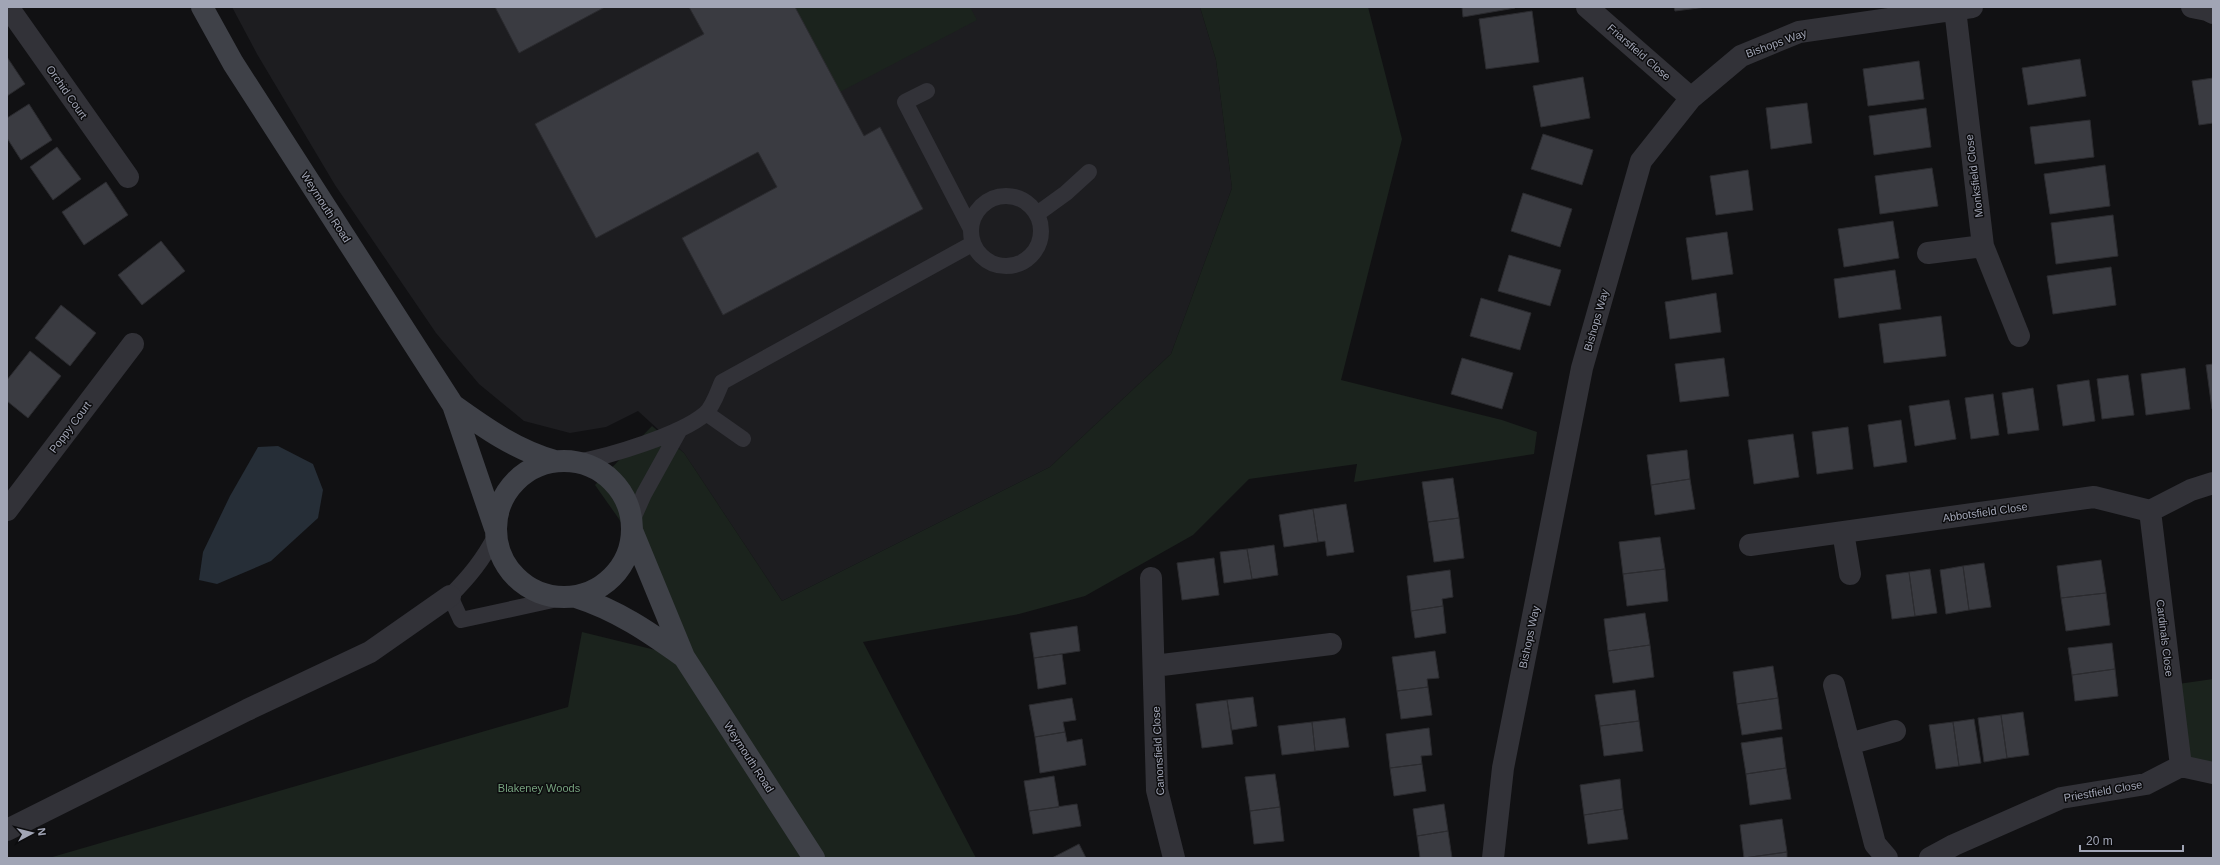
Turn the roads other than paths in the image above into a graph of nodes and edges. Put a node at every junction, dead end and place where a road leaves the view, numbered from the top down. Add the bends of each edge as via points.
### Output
1 (8, 7) edge
2 (202, 7) edge
3 (1587, 7) edge
4 (1963, 8) edge
5 (927, 91) dead end
6 (1691, 98) junction
7 (1089, 172) dead end
8 (128, 177) dead end
9 (1037, 214) junction
10 (970, 227) junction
11 (972, 244) junction
12 (1983, 246) junction
13 (1928, 253) dead end
14 (2019, 336) dead end
15 (133, 344) dead end
16 (452, 405) junction
17 (706, 413) junction
18 (680, 429) junction
19 (743, 440) dead end
20 (555, 461) junction
21 (577, 462) junction
22 (2213, 483) edge
23 (7, 510) edge
24 (2150, 511) junction
25 (633, 527) junction
26 (495, 531) junction
27 (1844, 532) junction
28 (1750, 546) dead end
29 (1850, 574) dead end
30 (1151, 578) dead end
31 (450, 596) junction
32 (569, 598) junction
33 (1331, 644) dead end
34 (684, 657) junction
35 (1154, 666) junction
36 (1834, 685) dead end
37 (1895, 731) dead end
38 (1849, 744) junction
39 (2181, 766) junction
40 (2213, 773) edge
41 (7, 830) edge
42 (814, 858) edge
43 (1174, 858) edge
44 (1493, 858) edge
45 (1887, 858) edge
46 (1930, 858) edge

1 - 8 street, Orchid Court
2 - 16 street, Weymouth Road via 233,63
3 - 6 street, Friarsfield Close
4 - 6 street, Bishops Way via 1799,32 1741,56
4 - 12 street, Monksfield Close
5 - 10 lane via 905,102
6 - 44 street, Bishops Way via 1642,161 1582,368 1503,768
7 - 9 lane
9 - 10 lane via 1023,200 1013,196 1002,196 991,199 981,206
9 - 11 lane via 1041,235 1039,245 1033,254 1020,264 1003,267 994,265 978,254
10 - 11 lane
11 - 17 lane via 722,382
12 - 13 street
12 - 14 street, Monksfield Close
15 - 23 street, Poppy Court
16 - 20 street, Weymouth Road via 508,443
16 - 26 street, Weymouth Road
17 - 18 lane
17 - 19 lane
18 - 21 lane via 601,457
18 - 25 lane via 644,494
20 - 21 street
20 - 26 street via 536,466 520,476 507,491 499,509
21 - 25 street via 594,467 620,489 628,504
22 - 24 street via 2191,490
24 - 27 street, Abbotsfield Close via 2094,497
24 - 39 street, Cardinals Close
25 - 32 street via 627,556 615,575 598,589
25 - 34 street, Weymouth Road
26 - 31 lane via 484,558
26 - 32 street via 500,554 510,572 525,586 542,595
27 - 28 street, Abbotsfield Close
27 - 29 street
30 - 35 street, Canonsfield Close
31 - 32 lane via 460,620
31 - 41 street via 370,652 247,710
32 - 34 street, Weymouth Road via 600,604 622,615
33 - 35 street
34 - 42 street, Weymouth Road
35 - 43 street, Canonsfield Close via 1157,790
36 - 38 street
37 - 38 street
38 - 45 street via 1875,844
39 - 40 street
39 - 46 street, Priestfield Close via 2146,784 2061,798 1954,844

